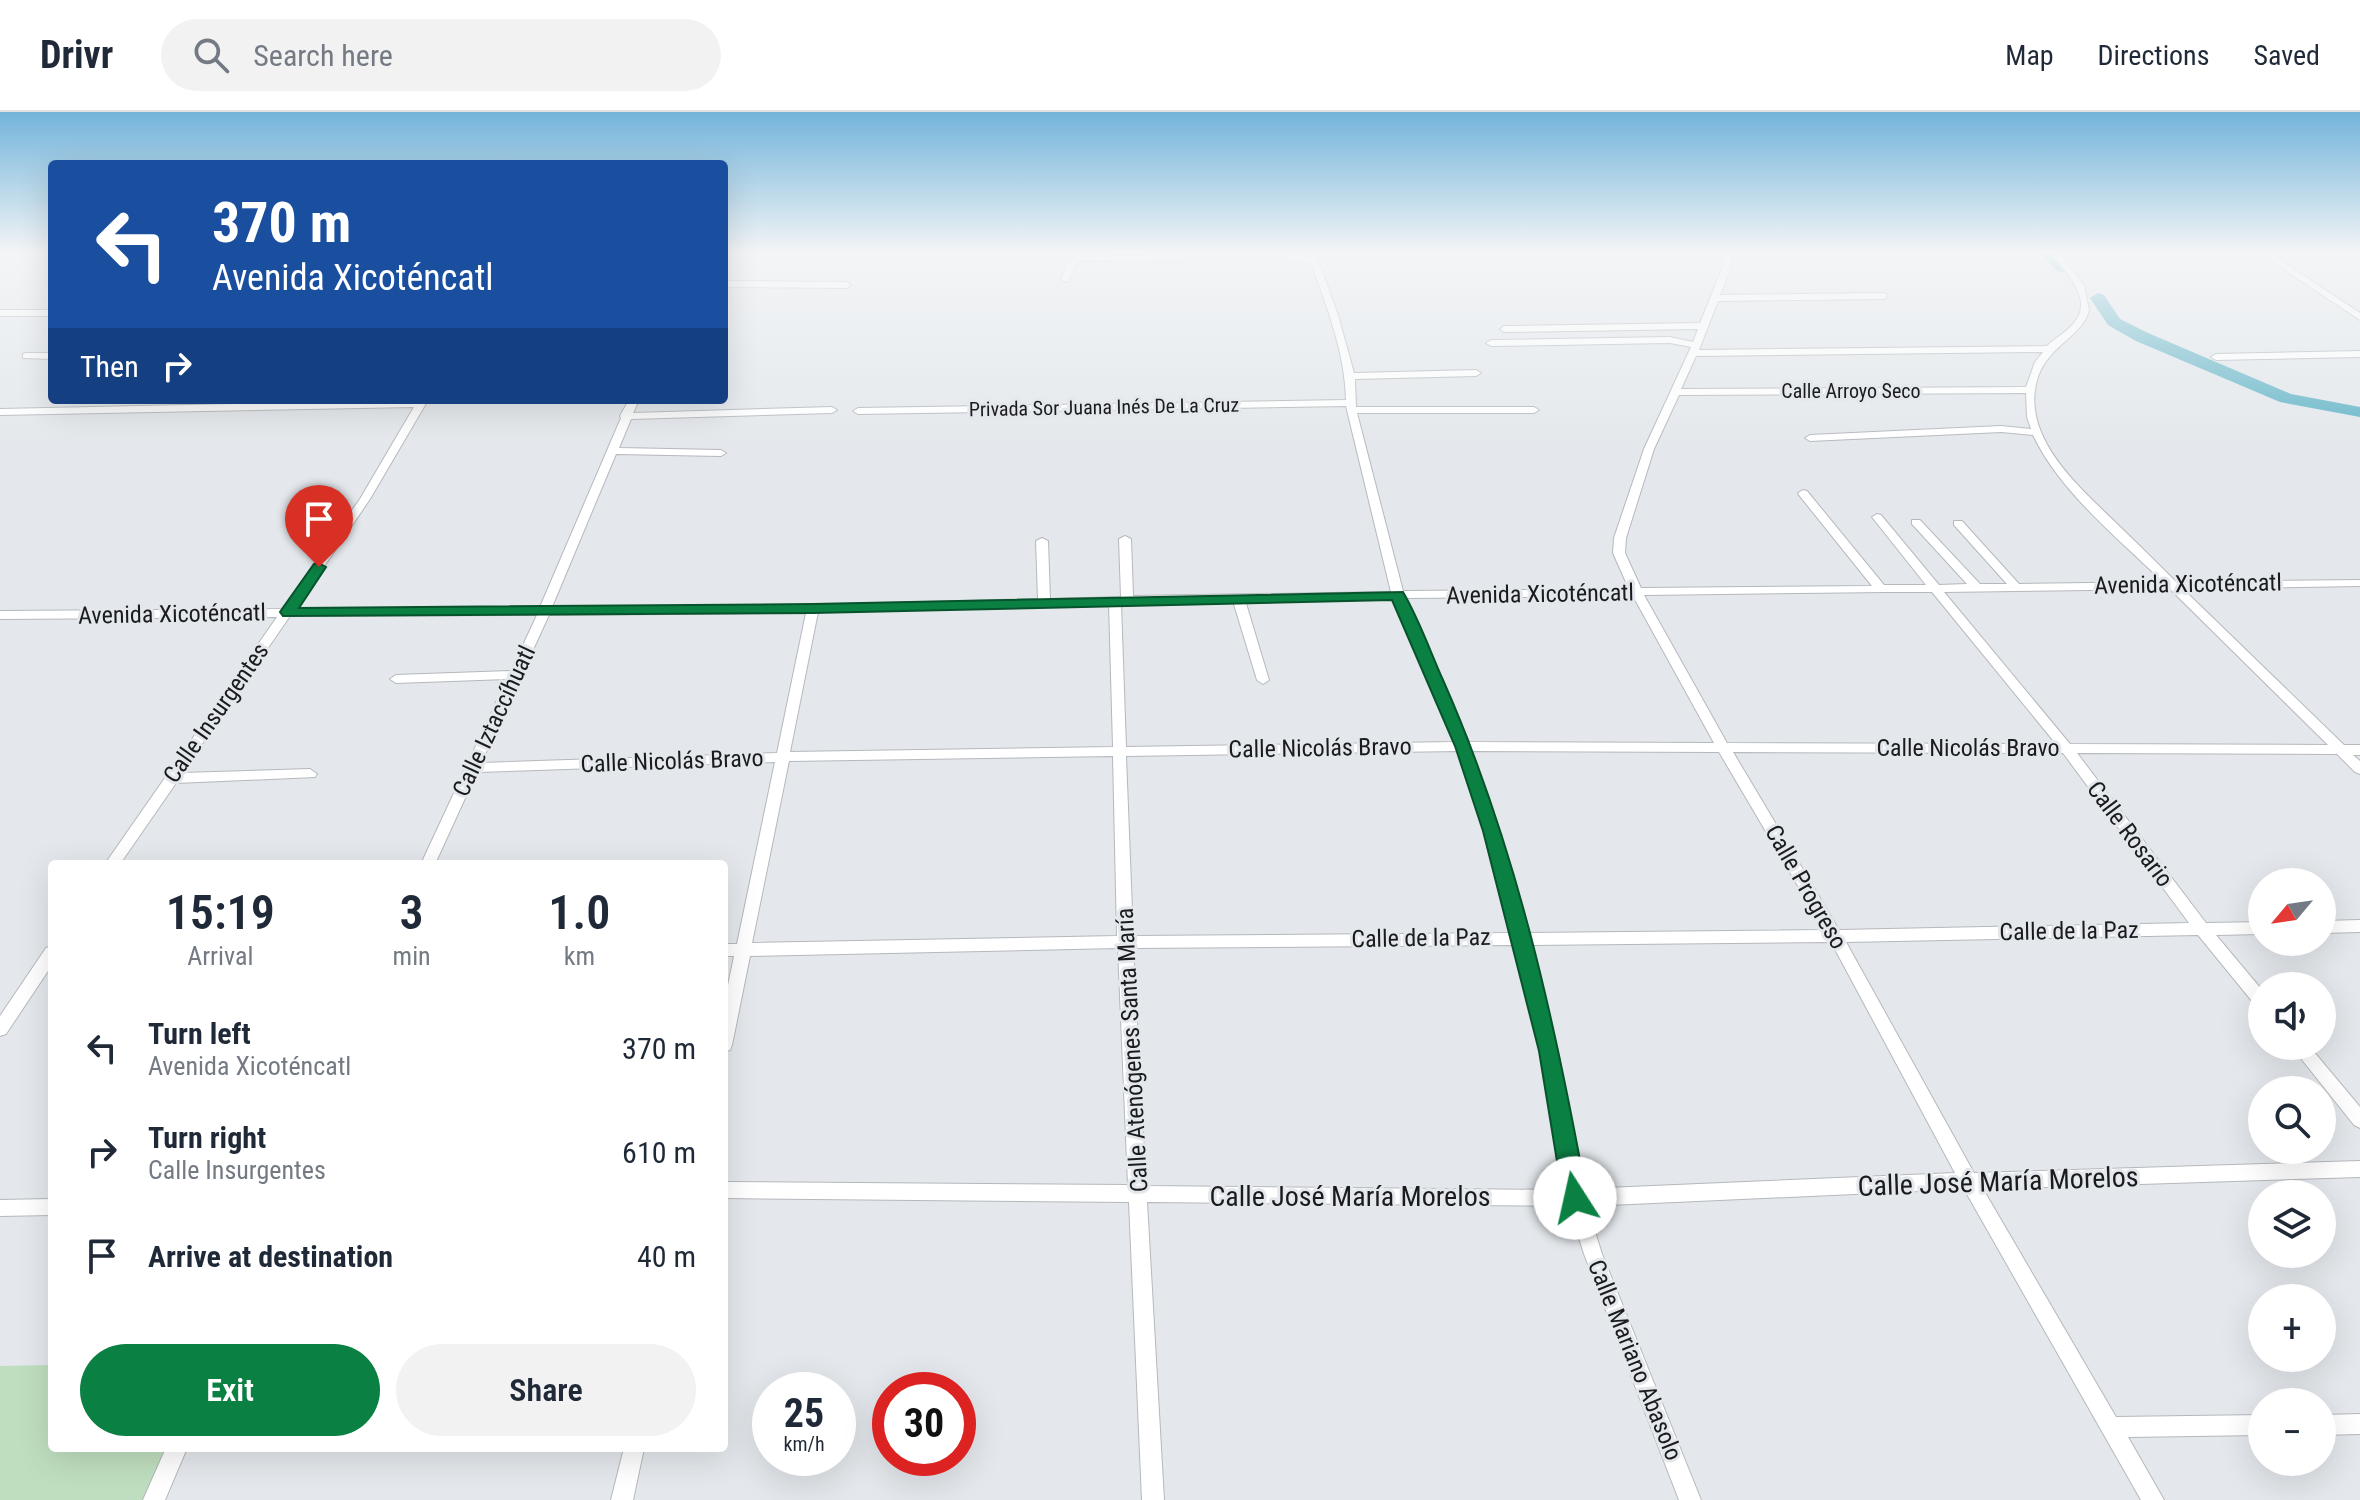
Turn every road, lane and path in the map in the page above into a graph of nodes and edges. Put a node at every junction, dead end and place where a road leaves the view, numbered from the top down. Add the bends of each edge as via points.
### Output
1 (1334, 317) edge
2 (1706, 317) edge
3 (2083, 317) edge
4 (1702, 326) junction
5 (1504, 329) dead end
6 (1491, 343) dead end
7 (1694, 349) junction
8 (2050, 349) junction
9 (26, 356) dead end
10 (48, 356) edge
11 (2360, 356) edge
12 (1476, 373) dead end
13 (1350, 376) junction
14 (2028, 390) junction
15 (1675, 392) junction
16 (337, 404) edge
17 (420, 404) edge
18 (632, 404) edge
19 (1350, 406) junction
20 (832, 410) dead end
21 (1534, 410) dead end
22 (858, 411) dead end
23 (0, 412) edge
24 (625, 416) junction
25 (2038, 433) junction
26 (1810, 438) dead end
27 (611, 451) junction
28 (721, 453) dead end
29 (1803, 493) dead end
30 (1877, 517) dead end
31 (1916, 522) dead end
32 (1958, 523) dead end
33 (1125, 539) dead end
34 (1042, 541) dead end
35 (2360, 583) edge
36 (2171, 584) junction
37 (2015, 586) junction
38 (1976, 587) junction
39 (1937, 588) junction
40 (1882, 590) junction
41 (1637, 593) junction
42 (1398, 595) junction
43 (1238, 597) junction
44 (1121, 600) junction
45 (1044, 602) junction
46 (813, 609) junction
47 (288, 612) junction
48 (544, 612) junction
49 (0, 615) edge
50 (514, 675) junction
51 (396, 679) dead end
52 (1263, 680) dead end
53 (1464, 746) junction
54 (1723, 747) junction
55 (2066, 748) junction
56 (2341, 750) junction
57 (2360, 750) edge
58 (1120, 751) junction
59 (782, 757) junction
60 (472, 768) junction
61 (2360, 769) edge
62 (310, 774) dead end
63 (170, 778) junction
64 (115, 860) edge
65 (430, 860) edge
66 (2360, 926) edge
67 (2336, 927) edge
68 (2201, 928) junction
69 (2248, 928) edge
70 (1835, 936) junction
71 (1521, 937) junction
72 (1125, 942) junction
73 (744, 949) junction
74 (728, 950) edge
75 (48, 957) edge
76 (2248, 984) edge
77 (8, 1005) edge
78 (728, 1026) edge
79 (0, 1029) edge
80 (2311, 1060) edge
81 (2360, 1120) edge
82 (2360, 1169) edge
83 (1969, 1181) junction
84 (728, 1190) edge
85 (1140, 1195) junction
86 (1575, 1198) junction
87 (48, 1207) edge
88 (0, 1208) edge
89 (2360, 1424) edge
90 (2248, 1425) edge
91 (2336, 1425) edge
92 (2110, 1427) junction
93 (175, 1452) edge
94 (633, 1452) edge
95 (154, 1500) edge
96 (622, 1500) edge
97 (1153, 1500) edge
98 (1690, 1500) edge
99 (2153, 1500) edge

1 - 13 street, Calle Mariano Abasolo
2 - 4 street, Calle Progreso
3 - 8 street
4 - 5 street
4 - 7 street, Calle Progreso
6 - 7 street via 1670,340
7 - 8 street
7 - 15 street, Calle Progreso
8 - 14 street
9 - 10 street
11 - 11 street via 2216,356 2223,359
12 - 13 street
13 - 19 street, Calle Mariano Abasolo
14 - 15 street, Calle Arroyo Seco
14 - 25 street
15 - 41 street, Calle Progreso via 1649,449 1620,538 1619,553
16 - 23 street
17 - 47 street, Calle Insurgentes via 365,499
18 - 24 street, Calle Iztaccíhuatl
19 - 21 street, Privada Sor Juana Inés De La Cruz
19 - 22 street, Privada Sor Juana Inés De La Cruz
19 - 42 street, Calle Mariano Abasolo
20 - 24 street
24 - 27 street, Calle Iztaccíhuatl
25 - 26 street via 2001,429
25 - 36 street via 2058,471
27 - 28 street
27 - 48 street, Calle Iztaccíhuatl
29 - 40 street
30 - 39 street, Calle Rosario
31 - 38 street
32 - 37 street
33 - 44 street, Calle Atenógenes Santa María
34 - 45 street
35 - 36 street, Avenida Xicoténcatl
36 - 37 street, Avenida Xicoténcatl
36 - 56 street
37 - 38 street, Avenida Xicoténcatl
38 - 39 street, Avenida Xicoténcatl
39 - 40 street, Avenida Xicoténcatl
39 - 55 street, Calle Rosario
40 - 41 street, Avenida Xicoténcatl
41 - 42 street, Avenida Xicoténcatl
41 - 54 street, Calle Progreso
42 - 43 street, Avenida Xicoténcatl
42 - 53 street, Calle Mariano Abasolo
43 - 44 street, Avenida Xicoténcatl
43 - 52 street
44 - 45 street, Avenida Xicoténcatl
44 - 58 street, Calle Atenógenes Santa María
45 - 46 street, Avenida Xicoténcatl
46 - 48 street, Avenida Xicoténcatl
46 - 59 street
47 - 48 street, Avenida Xicoténcatl
47 - 49 street, Avenida Xicoténcatl
47 - 63 street, Calle Insurgentes
48 - 50 street, Calle Iztaccíhuatl
50 - 51 street
50 - 60 street, Calle Iztaccíhuatl
53 - 54 street, Calle Nicolás Bravo
53 - 58 street, Calle Nicolás Bravo
53 - 71 street, Calle Mariano Abasolo
54 - 55 street, Calle Nicolás Bravo
54 - 70 street, Calle Progreso
55 - 56 street, Calle Nicolás Bravo
55 - 68 street, Calle Rosario
56 - 57 street, Calle Nicolás Bravo
56 - 61 street
58 - 59 street, Calle Nicolás Bravo
58 - 72 street, Calle Atenógenes Santa María
59 - 60 street, Calle Nicolás Bravo
59 - 73 street
60 - 65 street, Calle Iztaccíhuatl
62 - 63 street
63 - 64 street, Calle Insurgentes
66 - 67 street
68 - 69 street, Calle de la Paz
68 - 70 street, Calle de la Paz
68 - 76 street, Calle Rosario
70 - 71 street, Calle de la Paz
70 - 83 street, Calle Progreso
71 - 72 street, Calle de la Paz
71 - 86 street, Calle Mariano Abasolo via 1550,1051
72 - 73 street, Calle de la Paz
72 - 85 street, Calle Atenógenes Santa María
73 - 74 street, Calle de la Paz
73 - 78 street
75 - 77 street
77 - 79 street
80 - 81 street
82 - 83 street, Calle José María Morelos
83 - 86 street, Calle José María Morelos
83 - 92 street, Calle Progreso
84 - 85 street, Calle José María Morelos
85 - 86 street, Calle José María Morelos
85 - 97 street, Calle Atenógenes Santa María
86 - 98 street, Calle Mariano Abasolo
87 - 88 street
89 - 91 street
90 - 92 street
92 - 99 street, Calle Progreso
93 - 95 street
94 - 96 street

